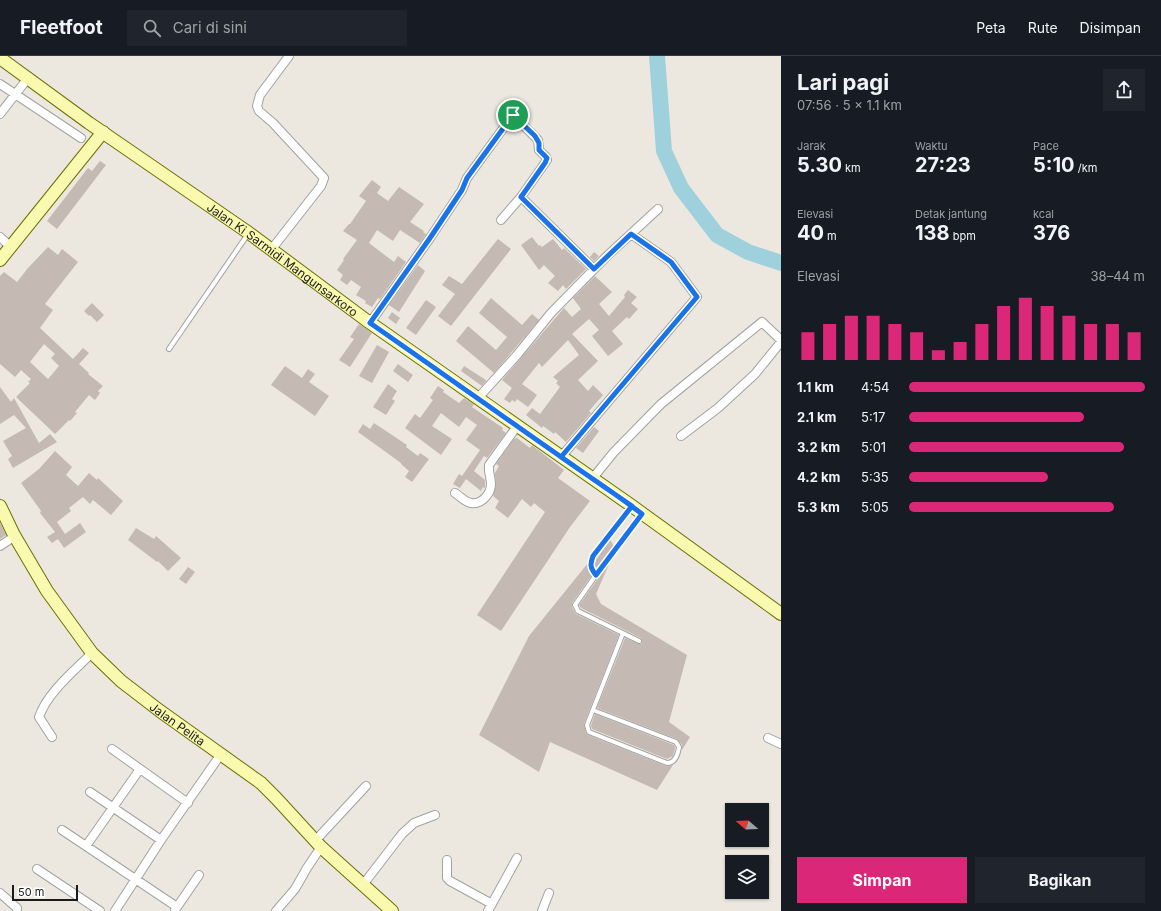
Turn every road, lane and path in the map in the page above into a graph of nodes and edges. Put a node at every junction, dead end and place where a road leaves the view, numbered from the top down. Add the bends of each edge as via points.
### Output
1 (288, 56) edge
2 (0, 58) edge
3 (28, 78) junction
4 (0, 84) edge
5 (15, 94) junction
6 (0, 114) edge
7 (103, 132) junction
8 (81, 138) dead end
9 (521, 197) junction
10 (658, 209) dead end
11 (501, 220) dead end
12 (249, 234) junction
13 (631, 234) junction
14 (0, 237) edge
15 (11, 246) junction
16 (271, 250) junction
17 (0, 260) edge
18 (594, 269) junction
19 (370, 323) junction
20 (781, 341) edge
21 (169, 349) dead end
22 (478, 398) junction
23 (518, 425) junction
24 (681, 436) dead end
25 (561, 457) junction
26 (592, 479) junction
27 (455, 493) dead end
28 (0, 506) edge
29 (637, 510) junction
30 (15, 536) junction
31 (0, 546) edge
32 (596, 575) junction
33 (781, 614) edge
34 (623, 633) junction
35 (639, 641) dead end
36 (92, 653) junction
37 (593, 710) junction
38 (52, 737) dead end
39 (768, 738) dead end
40 (781, 744) edge
41 (112, 749) dead end
42 (221, 754) junction
43 (140, 769) junction
44 (366, 786) dead end
45 (90, 792) dead end
46 (188, 803) junction
47 (112, 808) junction
48 (435, 815) dead end
49 (62, 830) dead end
50 (161, 840) junction
51 (318, 844) junction
52 (86, 846) junction
53 (517, 858) dead end
54 (447, 860) dead end
55 (37, 869) dead end
56 (199, 874) dead end
57 (136, 880) junction
58 (362, 886) junction
59 (0, 893) edge
60 (549, 893) dead end
61 (490, 907) edge
62 (175, 909) edge
63 (17, 911) edge
64 (100, 911) edge
65 (115, 911) edge
66 (276, 911) edge
67 (392, 911) edge
68 (542, 911) edge

1 - 16 street via 260,95 257,106 324,178 321,186
2 - 3 main road, Jalan Ki Sarmidi Mangunsarkoro
3 - 5 street
3 - 7 main road, Jalan Ki Sarmidi Mangunsarkoro
4 - 5 street
5 - 6 street
5 - 8 street
7 - 12 main road, Jalan Ki Sarmidi Mangunsarkoro
7 - 15 main road
9 - 11 street
9 - 18 street
9 - 19 street via 547,160 539,150 535,136 513,115 467,178 462,190 430,238
10 - 13 street
12 - 16 main road, Jalan Ki Sarmidi Mangunsarkoro
12 - 21 lane
13 - 18 street
13 - 25 street via 671,262 697,297
14 - 15 street
15 - 17 main road
16 - 19 main road, Jalan Ki Sarmidi Mangunsarkoro
18 - 22 street via 551,313
19 - 22 main road, Jalan Ki Sarmidi Mangunsarkoro
20 - 24 street via 755,374 718,408
20 - 26 street via 762,322 661,404 614,452
22 - 23 main road, Jalan Ki Sarmidi Mangunsarkoro
23 - 25 main road, Jalan Ki Sarmidi Mangunsarkoro
23 - 27 street via 489,465 492,484 488,495 478,503 471,503
25 - 26 main road, Jalan Ki Sarmidi Mangunsarkoro
26 - 29 main road, Jalan Ki Sarmidi Mangunsarkoro
28 - 30 main road, Jalan Pelita
29 - 32 lane
29 - 32 lane via 593,556 591,566
29 - 33 main road, Jalan Ki Sarmidi Mangunsarkoro
30 - 31 street
30 - 36 main road, Jalan Pelita via 47,591
32 - 34 lane via 575,605 576,608
34 - 35 lane
34 - 37 lane
36 - 38 street via 42,707 39,717
36 - 42 main road, Jalan Pelita via 121,681
37 - 37 lane via 587,725 589,732 667,763 674,761 679,747 676,742
39 - 40 street
41 - 43 street
42 - 46 street
42 - 51 main road, Jalan Pelita via 261,783
43 - 46 street
43 - 47 street
44 - 51 street
45 - 47 street
46 - 50 street
47 - 50 street
47 - 52 street
48 - 58 street via 410,826
49 - 52 street
50 - 57 street
51 - 58 main road, Jalan Pelita
51 - 66 street via 295,889
52 - 57 street
53 - 61 street
54 - 61 street via 447,878
55 - 64 street
56 - 62 street
57 - 62 street
57 - 65 street
58 - 67 main road, Jalan Pelita
59 - 63 street via 17,908
60 - 68 street

